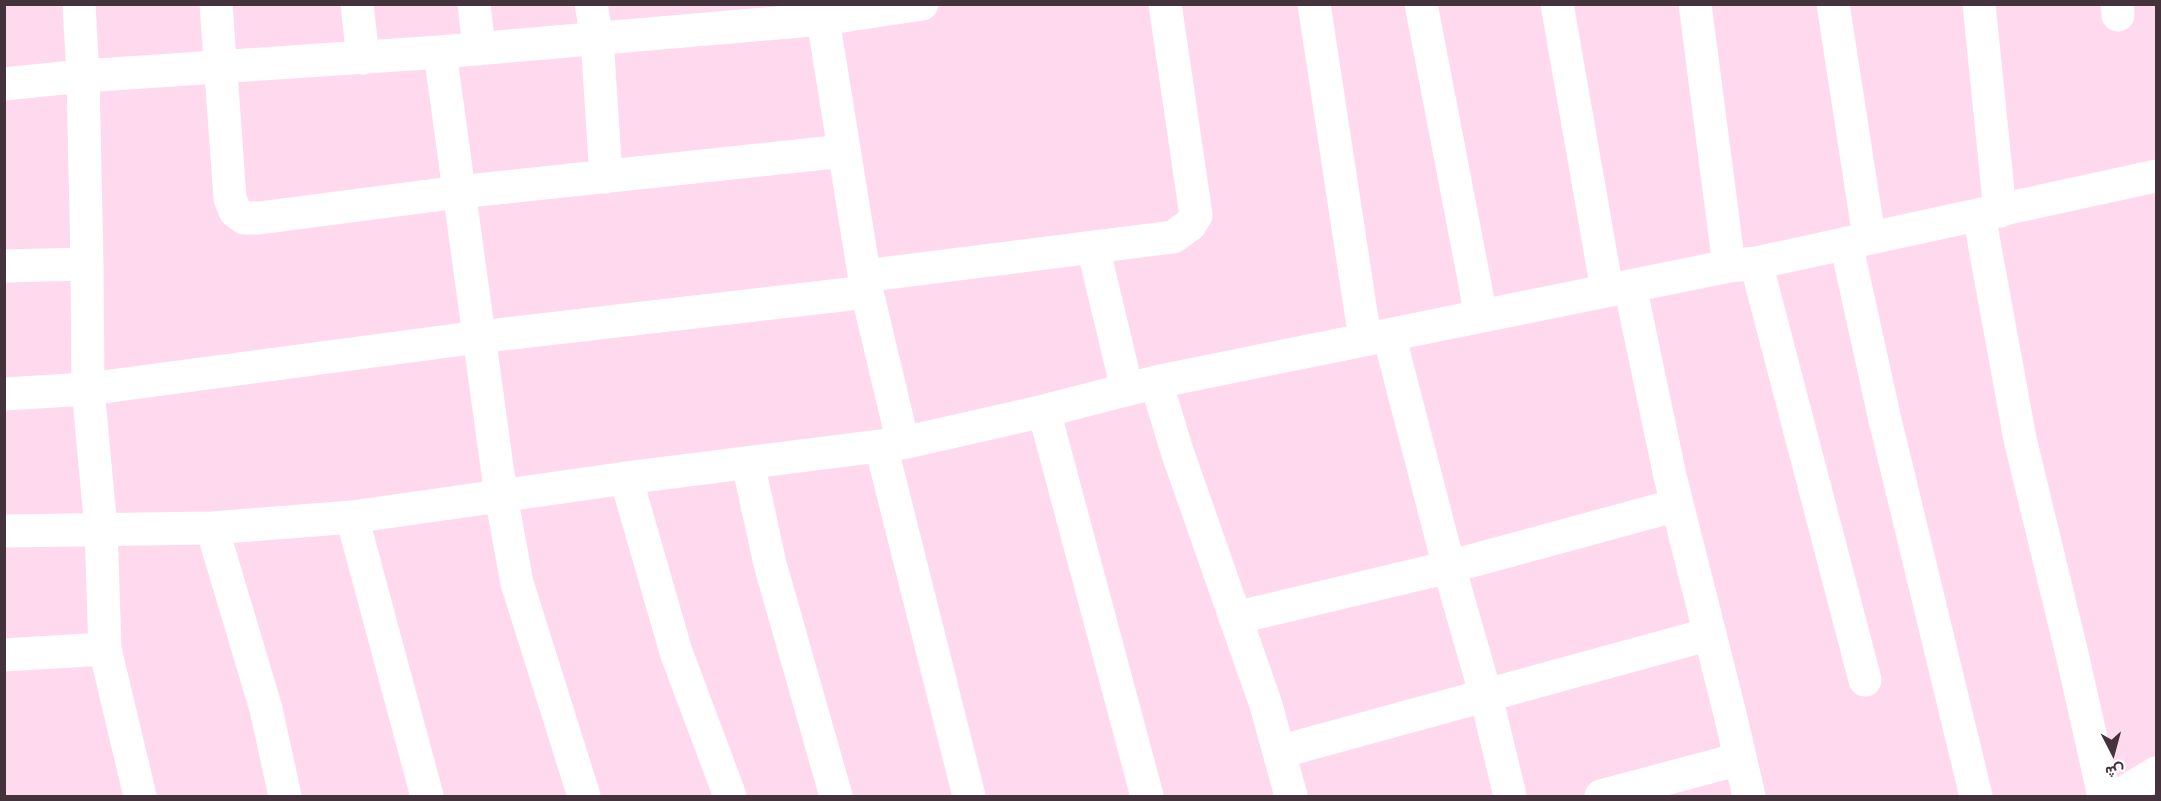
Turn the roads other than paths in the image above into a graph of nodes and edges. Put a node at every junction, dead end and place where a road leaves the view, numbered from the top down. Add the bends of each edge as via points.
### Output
1 (79, 4) edge
2 (216, 4) edge
3 (357, 4) edge
4 (474, 4) edge
5 (591, 4) edge
6 (922, 4) edge
7 (1165, 4) edge
8 (1314, 4) edge
9 (1420, 4) edge
10 (1557, 4) edge
11 (1695, 4) edge
12 (1833, 4) edge
13 (1979, 4) edge
14 (857, 9) edge
15 (722, 16) edge
16 (823, 19) junction
17 (597, 38) junction
18 (479, 49) junction
19 (440, 52) junction
20 (363, 58) junction
21 (221, 68) junction
22 (84, 76) junction
23 (4, 84) edge
24 (844, 151) junction
25 (2157, 176) edge
26 (606, 177) junction
27 (459, 192) junction
28 (1990, 213) junction
29 (1858, 240) junction
30 (1093, 247) junction
31 (87, 264) junction
32 (1742, 264) junction
33 (4, 266) edge
34 (866, 284) junction
35 (1618, 288) junction
36 (1481, 316) junction
37 (479, 337) junction
38 (1377, 337) junction
39 (1142, 386) junction
40 (88, 389) junction
41 (4, 394) edge
42 (1044, 411) junction
43 (892, 445) junction
44 (748, 463) junction
45 (626, 478) junction
46 (501, 496) junction
47 (1677, 505) junction
48 (352, 517) junction
49 (212, 528) junction
50 (101, 529) junction
51 (4, 531) edge
52 (1449, 567) junction
53 (1235, 618) junction
54 (1710, 634) junction
55 (105, 649) junction
56 (4, 655) edge
57 (1864, 680) dead end
58 (1486, 696) junction
59 (1279, 752) junction
60 (1740, 759) junction
61 (2157, 773) edge
62 (139, 796) edge
63 (285, 796) edge
64 (427, 796) edge
65 (584, 796) edge
66 (730, 796) edge
67 (836, 796) edge
68 (969, 796) edge
69 (1147, 796) edge
70 (1292, 796) edge
71 (1510, 796) edge
72 (1601, 796) edge
73 (1749, 796) edge
74 (1976, 796) edge
75 (2104, 796) edge
76 (2118, 796) edge

1 - 22 street
2 - 21 street
3 - 20 street
4 - 18 street
5 - 17 street
6 - 14 street
7 - 30 street via 1196,214 1190,225 1173,237
8 - 38 street
9 - 36 street
10 - 35 street
11 - 32 street
12 - 29 street
13 - 28 street
14 - 16 street
15 - 16 street
15 - 17 street
16 - 24 street
17 - 18 street
17 - 26 street
18 - 19 street
19 - 20 street
19 - 27 street
20 - 21 street
21 - 22 street
21 - 27 street via 230,198 235,211 244,218
22 - 23 street
22 - 31 street
24 - 26 street
24 - 34 street
25 - 28 street
26 - 27 street
27 - 37 street
28 - 29 street
28 - 75 street via 2019,439
29 - 32 street
29 - 74 street via 1885,420
30 - 34 street
30 - 39 street
31 - 33 street
31 - 40 street
32 - 35 street
32 - 57 street
34 - 37 street
34 - 43 street
35 - 36 street
35 - 47 street
36 - 38 street
37 - 40 street
37 - 46 street
38 - 39 street
38 - 52 street
39 - 42 street
39 - 53 street via 1177,451
40 - 41 street
40 - 50 street
42 - 43 street
42 - 69 street
43 - 44 street
43 - 68 street
44 - 45 street
44 - 67 street via 770,564
45 - 46 street
45 - 66 street via 676,652
46 - 48 street
46 - 65 street via 517,584
47 - 52 street
47 - 54 street
48 - 49 street
48 - 64 street
49 - 50 street
49 - 63 street via 266,709
50 - 51 street
50 - 55 street
52 - 53 street
52 - 58 street
53 - 59 street
54 - 58 street
54 - 60 street
55 - 56 street
55 - 62 street
58 - 59 street
58 - 71 street
59 - 70 street
60 - 72 street
60 - 73 street
61 - 76 street

